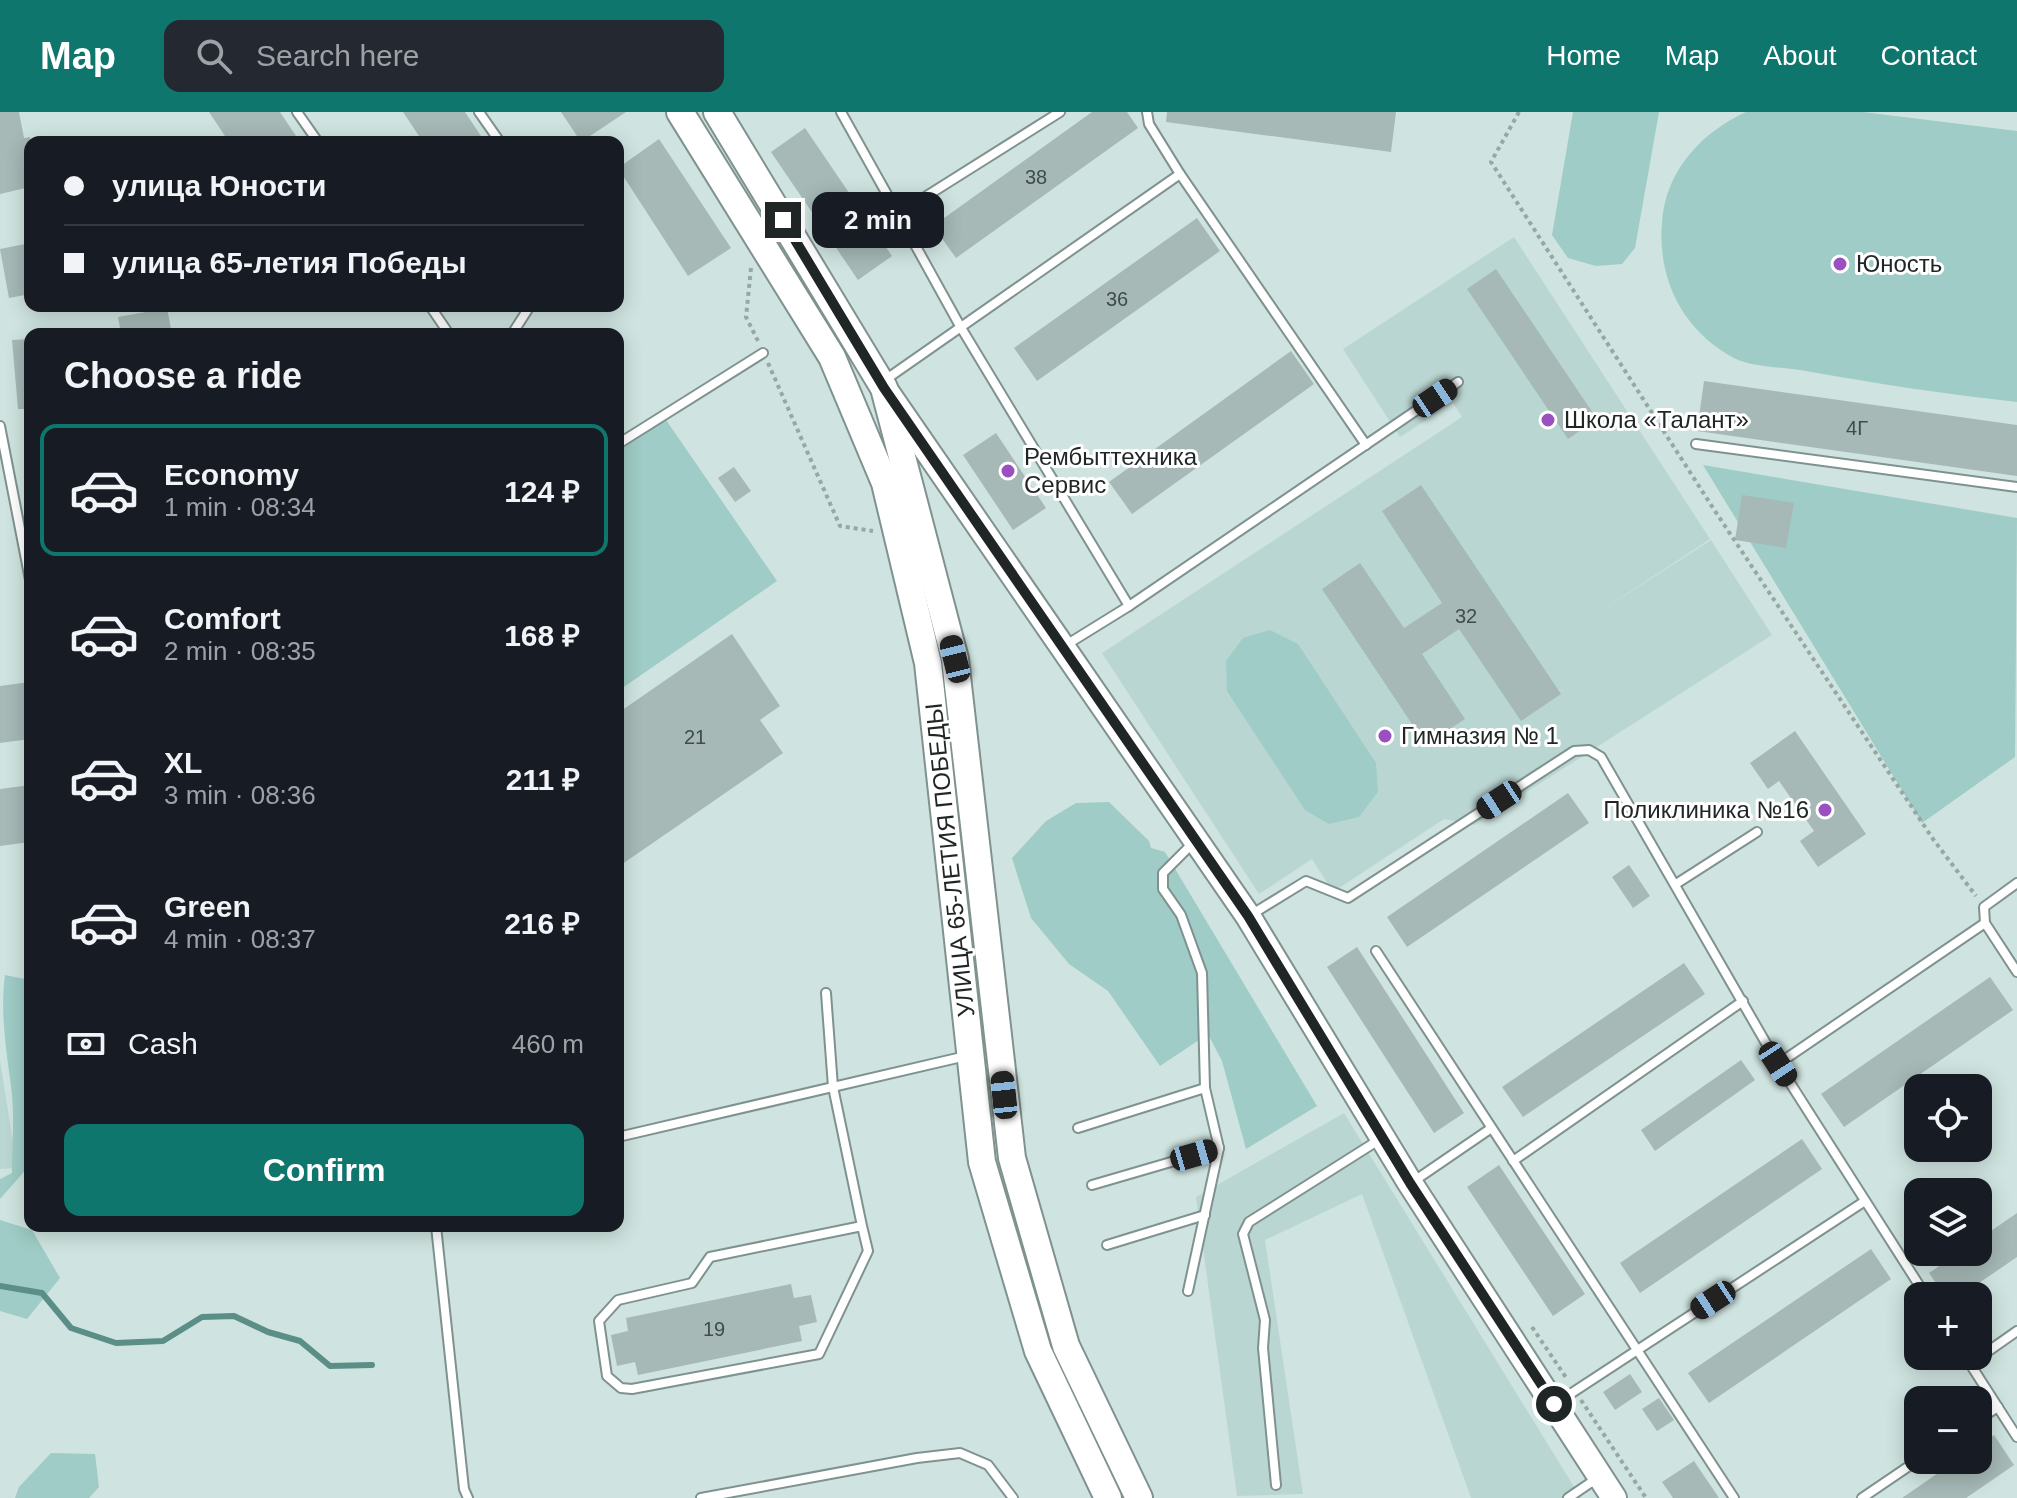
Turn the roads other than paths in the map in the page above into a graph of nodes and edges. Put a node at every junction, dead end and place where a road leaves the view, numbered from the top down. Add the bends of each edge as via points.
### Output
1 (297, 112) edge
2 (479, 112) edge
3 (680, 112) edge
4 (717, 112) edge
5 (841, 112) edge
6 (1060, 112) edge
7 (1147, 112) edge
8 (314, 136) edge
9 (496, 136) edge
10 (1180, 174) junction
11 (898, 214) junction
12 (960, 326) junction
13 (763, 353) road end
14 (1458, 382) dead end
15 (882, 385) junction
16 (0, 426) edge
17 (624, 440) edge
18 (1696, 444) dead end
19 (1366, 445) junction
20 (2017, 487) edge
21 (24, 549) edge
22 (1129, 606) junction
23 (1062, 648) junction
24 (1757, 832) dead end
25 (1196, 840) junction
26 (2017, 883) edge
27 (1676, 884) junction
28 (1248, 916) junction
29 (1985, 923) junction
30 (1376, 951) dead end
31 (2017, 972) edge
32 (826, 993) dead end
33 (1743, 1001) junction
34 (971, 1054) junction
35 (1778, 1064) junction
36 (833, 1087) junction
37 (1205, 1088) junction
38 (1078, 1128) dead end
39 (1490, 1129) junction
40 (624, 1136) edge
41 (1382, 1138) junction
42 (1219, 1148) junction
43 (1513, 1161) junction
44 (1410, 1183) junction
45 (1092, 1185) dead end
46 (1865, 1201) junction
47 (1205, 1215) junction
48 (862, 1226) junction
49 (437, 1232) edge
50 (1107, 1245) dead end
51 (1917, 1282) edge
52 (1188, 1291) dead end
53 (2017, 1331) edge
54 (1992, 1346) edge
55 (1637, 1349) junction
56 (1974, 1370) edge
57 (1554, 1404) junction
58 (1998, 1407) junction
59 (1992, 1411) edge
60 (2017, 1437) edge
61 (1904, 1470) edge
62 (1600, 1477) junction
63 (1276, 1485) dead end
64 (468, 1498) edge
65 (701, 1498) edge
66 (1013, 1498) edge
67 (1108, 1498) edge
68 (1139, 1498) edge
69 (1568, 1498) edge
70 (1614, 1498) edge
71 (1734, 1498) edge
72 (1862, 1498) edge

1 - 8 lane
2 - 9 lane
3 - 34 main road, УЛИЦА 65-ЛЕТИЯ ПОБЕДЫ via 832,357 885,483 928,663
4 - 15 main road, УЛИЦА 65-ЛЕТИЯ ПОБЕДЫ
5 - 11 lane
6 - 11 lane
7 - 10 lane
10 - 12 lane
10 - 19 lane
11 - 12 lane
12 - 15 lane
12 - 22 lane
13 - 17 lane
14 - 19 lane
15 - 23 street
15 - 68 main road, УЛИЦА 65-ЛЕТИЯ ПОБЕДЫ via 955,659 1012,1158 1066,1346
16 - 21 lane
18 - 20 lane
19 - 22 lane
22 - 23 lane
23 - 25 street
24 - 27 lane
25 - 28 street
25 - 37 lane via 1163,873 1163,889 1181,915 1202,973
26 - 29 lane via 1984,907
27 - 28 lane via 1601,757 1581,749 1348,898 1306,881
27 - 33 lane
28 - 41 street
29 - 31 lane
29 - 35 lane
30 - 39 lane
32 - 36 lane
33 - 35 lane
33 - 43 lane
34 - 36 lane
34 - 67 main road, УЛИЦА 65-ЛЕТИЯ ПОБЕДЫ via 982,1162 1038,1351
35 - 46 lane
36 - 40 lane
36 - 48 lane
37 - 38 lane
37 - 42 lane
39 - 43 lane
39 - 44 lane
41 - 44 street
41 - 63 lane via 1249,1222 1243,1234 1265,1320
42 - 45 lane
42 - 47 lane
43 - 55 lane
44 - 57 street
46 - 51 lane
46 - 55 lane
47 - 50 lane
47 - 52 lane
48 - 48 lane via 868,1251 819,1354 632,1389 621,1388 607,1376 599,1321 618,1300 692,1283 710,1257
49 - 64 lane
53 - 54 lane
55 - 57 lane
55 - 71 lane
56 - 58 lane
57 - 62 street
58 - 59 lane
58 - 60 lane
61 - 72 lane
62 - 69 lane
62 - 70 street
65 - 66 lane via 960,1453 988,1465

